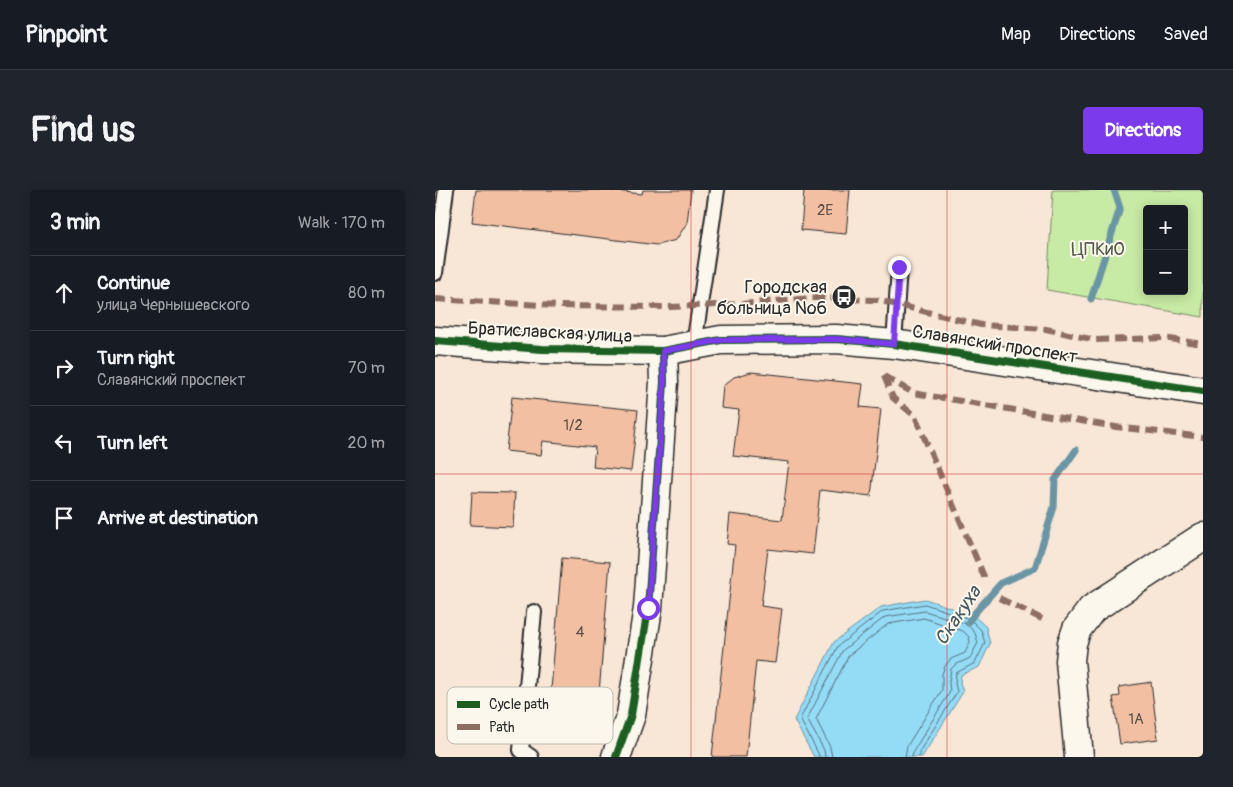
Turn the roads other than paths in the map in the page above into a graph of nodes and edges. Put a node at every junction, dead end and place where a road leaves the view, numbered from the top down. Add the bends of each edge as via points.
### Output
1 (446, 190) edge
2 (717, 190) edge
3 (899, 267) dead end
4 (435, 273) edge
5 (435, 341) edge
6 (894, 344) junction
7 (694, 345) junction
8 (663, 351) junction
9 (1203, 391) edge
10 (1203, 537) edge
11 (534, 612) dead end
12 (527, 687) edge
13 (522, 744) edge
14 (531, 757) edge
15 (616, 757) edge
16 (1079, 757) edge

1 - 4 lane
2 - 7 lane
3 - 6 lane
5 - 8 street, Братиславская улица via 542,349
6 - 7 street, Славянский проспект via 836,339 721,340
6 - 9 street, Славянский проспект
7 - 8 street, Славянский проспект
8 - 15 street via 664,382 648,608 631,715
10 - 16 street via 1092,609 1077,629 1070,661
11 - 12 lane
13 - 14 lane via 521,750

